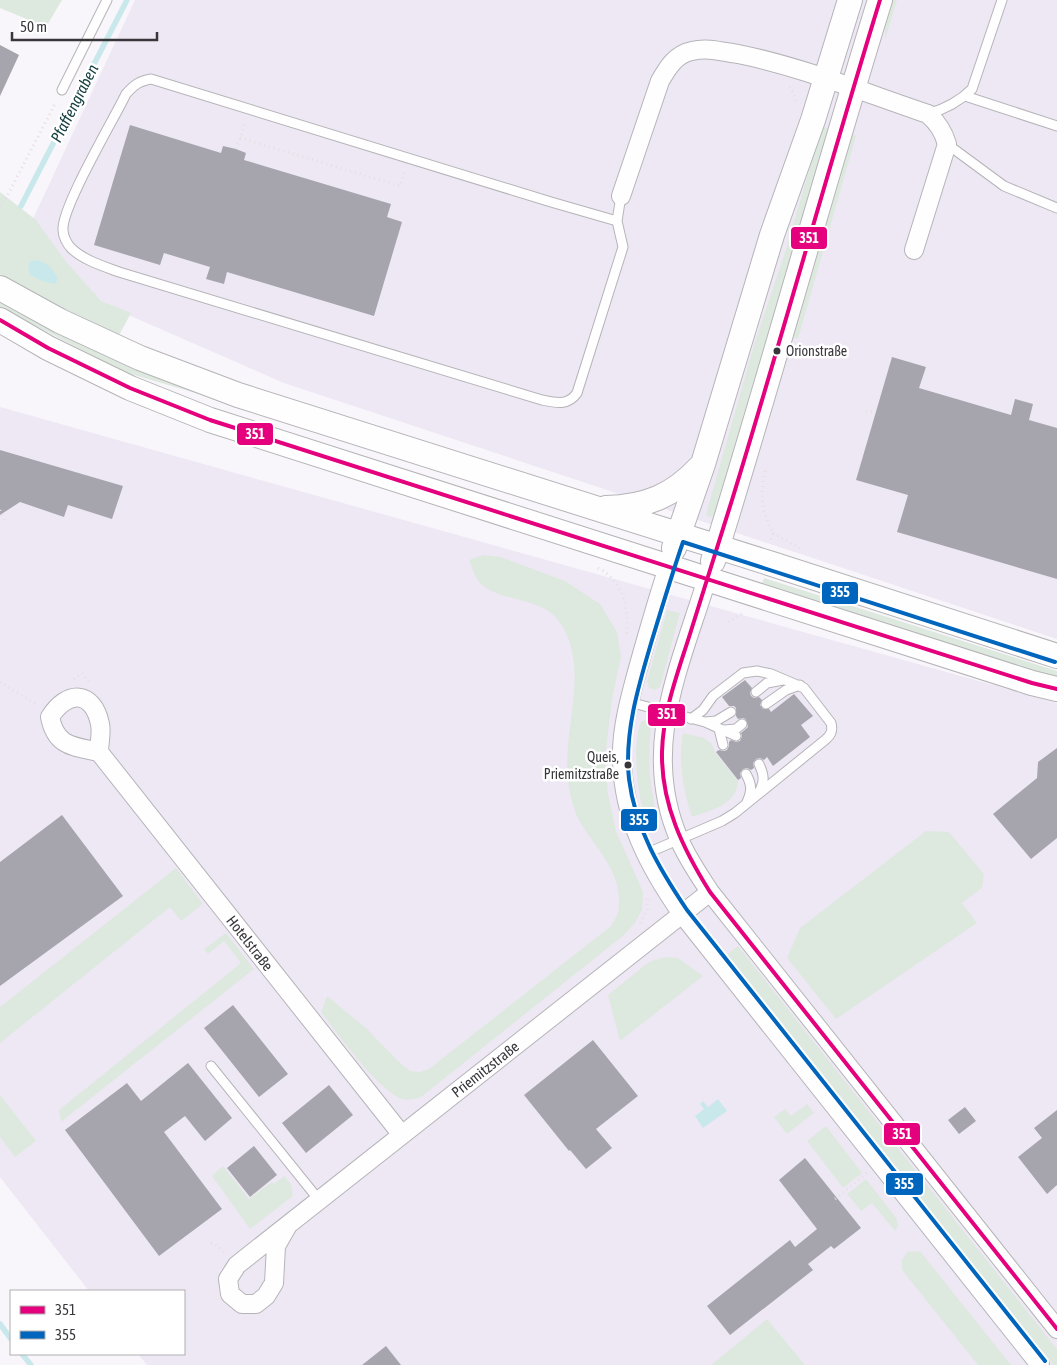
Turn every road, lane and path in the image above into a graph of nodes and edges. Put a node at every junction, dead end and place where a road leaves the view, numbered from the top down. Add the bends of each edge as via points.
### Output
1 (107, 0) edge
2 (850, 0) edge
3 (880, 0) edge
4 (1002, 0) edge
5 (825, 77) junction
6 (784, 82) dead end
7 (852, 87) junction
8 (62, 90) joint
9 (965, 96) junction
10 (797, 108) dead end
11 (250, 109) junction
12 (928, 114) junction
13 (1057, 126) edge
14 (240, 138) junction
15 (946, 144) junction
16 (236, 149) dead end
17 (408, 158) junction
18 (621, 196) joint
19 (0, 206) edge
20 (1057, 208) edge
21 (617, 221) junction
22 (914, 250) dead end
23 (0, 288) edge
24 (0, 320) edge
25 (866, 411) dead end
26 (875, 414) dead end
27 (703, 464) junction
28 (765, 470) dead end
29 (594, 508) junction
30 (0, 510) edge
31 (5, 523) dead end
32 (678, 534) junction
33 (717, 546) junction
34 (764, 561) junction
35 (668, 566) junction
36 (707, 579) junction
37 (621, 590) dead end
38 (754, 594) junction
39 (728, 622) dead end
40 (627, 637) dead end
41 (1057, 656) edge
42 (787, 680) junction
43 (0, 682) edge
44 (67, 684) dead end
45 (800, 685) junction
46 (93, 686) dead end
47 (1057, 689) edge
48 (756, 692) dead end
49 (629, 702) junction
50 (766, 704) dead end
51 (667, 712) junction
52 (731, 712) dead end
53 (50, 717) junction
54 (691, 719) junction
55 (704, 722) junction
56 (742, 724) dead end
57 (719, 729) junction
58 (736, 736) dead end
59 (723, 745) dead end
60 (98, 752) junction
61 (759, 764) dead end
62 (746, 774) dead end
63 (757, 796) junction
64 (746, 805) junction
65 (679, 839) junction
66 (645, 854) junction
67 (646, 891) dead end
68 (710, 892) junction
69 (682, 914) junction
70 (639, 925) dead end
71 (211, 1066) dead end
72 (402, 1135) junction
73 (868, 1173) dead end
74 (835, 1199) dead end
75 (319, 1200) junction
76 (288, 1225) dead end
77 (211, 1243) dead end
78 (227, 1256) dead end
79 (1057, 1329) edge
80 (1040, 1365) edge

1 - 8 lane
2 - 5 main road
3 - 7 main road
4 - 9 lane via 972,89
5 - 7 street
5 - 18 street via 763,59 708,49 678,57 660,80
5 - 27 main road via 772,235
6 - 10 path via 792,90
7 - 12 street
7 - 33 main road
8 - 19 path
9 - 12 lane via 945,109
9 - 13 lane
11 - 14 path
11 - 17 lane
11 - 21 lane via 151,79 133,85 73,197 63,231 70,247 96,264 119,272 558,403 572,399 577,393 623,248
12 - 15 street via 943,131
14 - 16 path
14 - 17 path via 400,186
15 - 20 lane via 1004,186
15 - 22 street
17 - 21 lane
18 - 21 lane
23 - 29 main road via 60,321 140,358 238,395
24 - 35 main road via 48,348 130,388 210,420
25 - 26 path
27 - 29 main road via 670,493 650,502
27 - 32 main road
28 - 34 path via 762,504 773,533
29 - 32 main road
30 - 31 path
32 - 33 main road
32 - 35 main road
33 - 34 main road
33 - 36 main road
34 - 41 main road
35 - 36 main road
35 - 49 street
36 - 38 main road
36 - 51 street
37 - 40 path via 626,609
38 - 39 path via 748,610
38 - 47 main road
42 - 45 lane
42 - 48 lane via 767,683
42 - 54 lane via 757,671 743,673 713,696
43 - 53 path via 38,705
44 - 46 path via 82,673
45 - 50 lane
45 - 63 lane via 831,723 830,736
49 - 51 lane
49 - 66 street via 622,756 624,787 632,822
51 - 54 lane
51 - 65 street via 663,774 668,805
52 - 55 lane via 716,721
53 - 60 street via 53,731 63,742
53 - 60 street via 66,699 76,696 88,700 101,726
54 - 55 lane
55 - 57 lane
56 - 57 lane via 736,729
57 - 58 lane
57 - 59 lane
60 - 72 street, Hotelstraße
61 - 63 lane via 764,775
62 - 64 lane via 751,783
63 - 64 lane
64 - 65 lane via 722,821
65 - 66 lane
65 - 68 street
66 - 69 street
67 - 70 path via 647,910
68 - 69 street, Priemitzstraße
68 - 79 street
69 - 72 street, Priemitzstraße
69 - 80 street
71 - 75 lane
72 - 75 street, Priemitzstraße
73 - 74 path
75 - 76 street, Priemitzstraße
77 - 78 path via 220,1247

